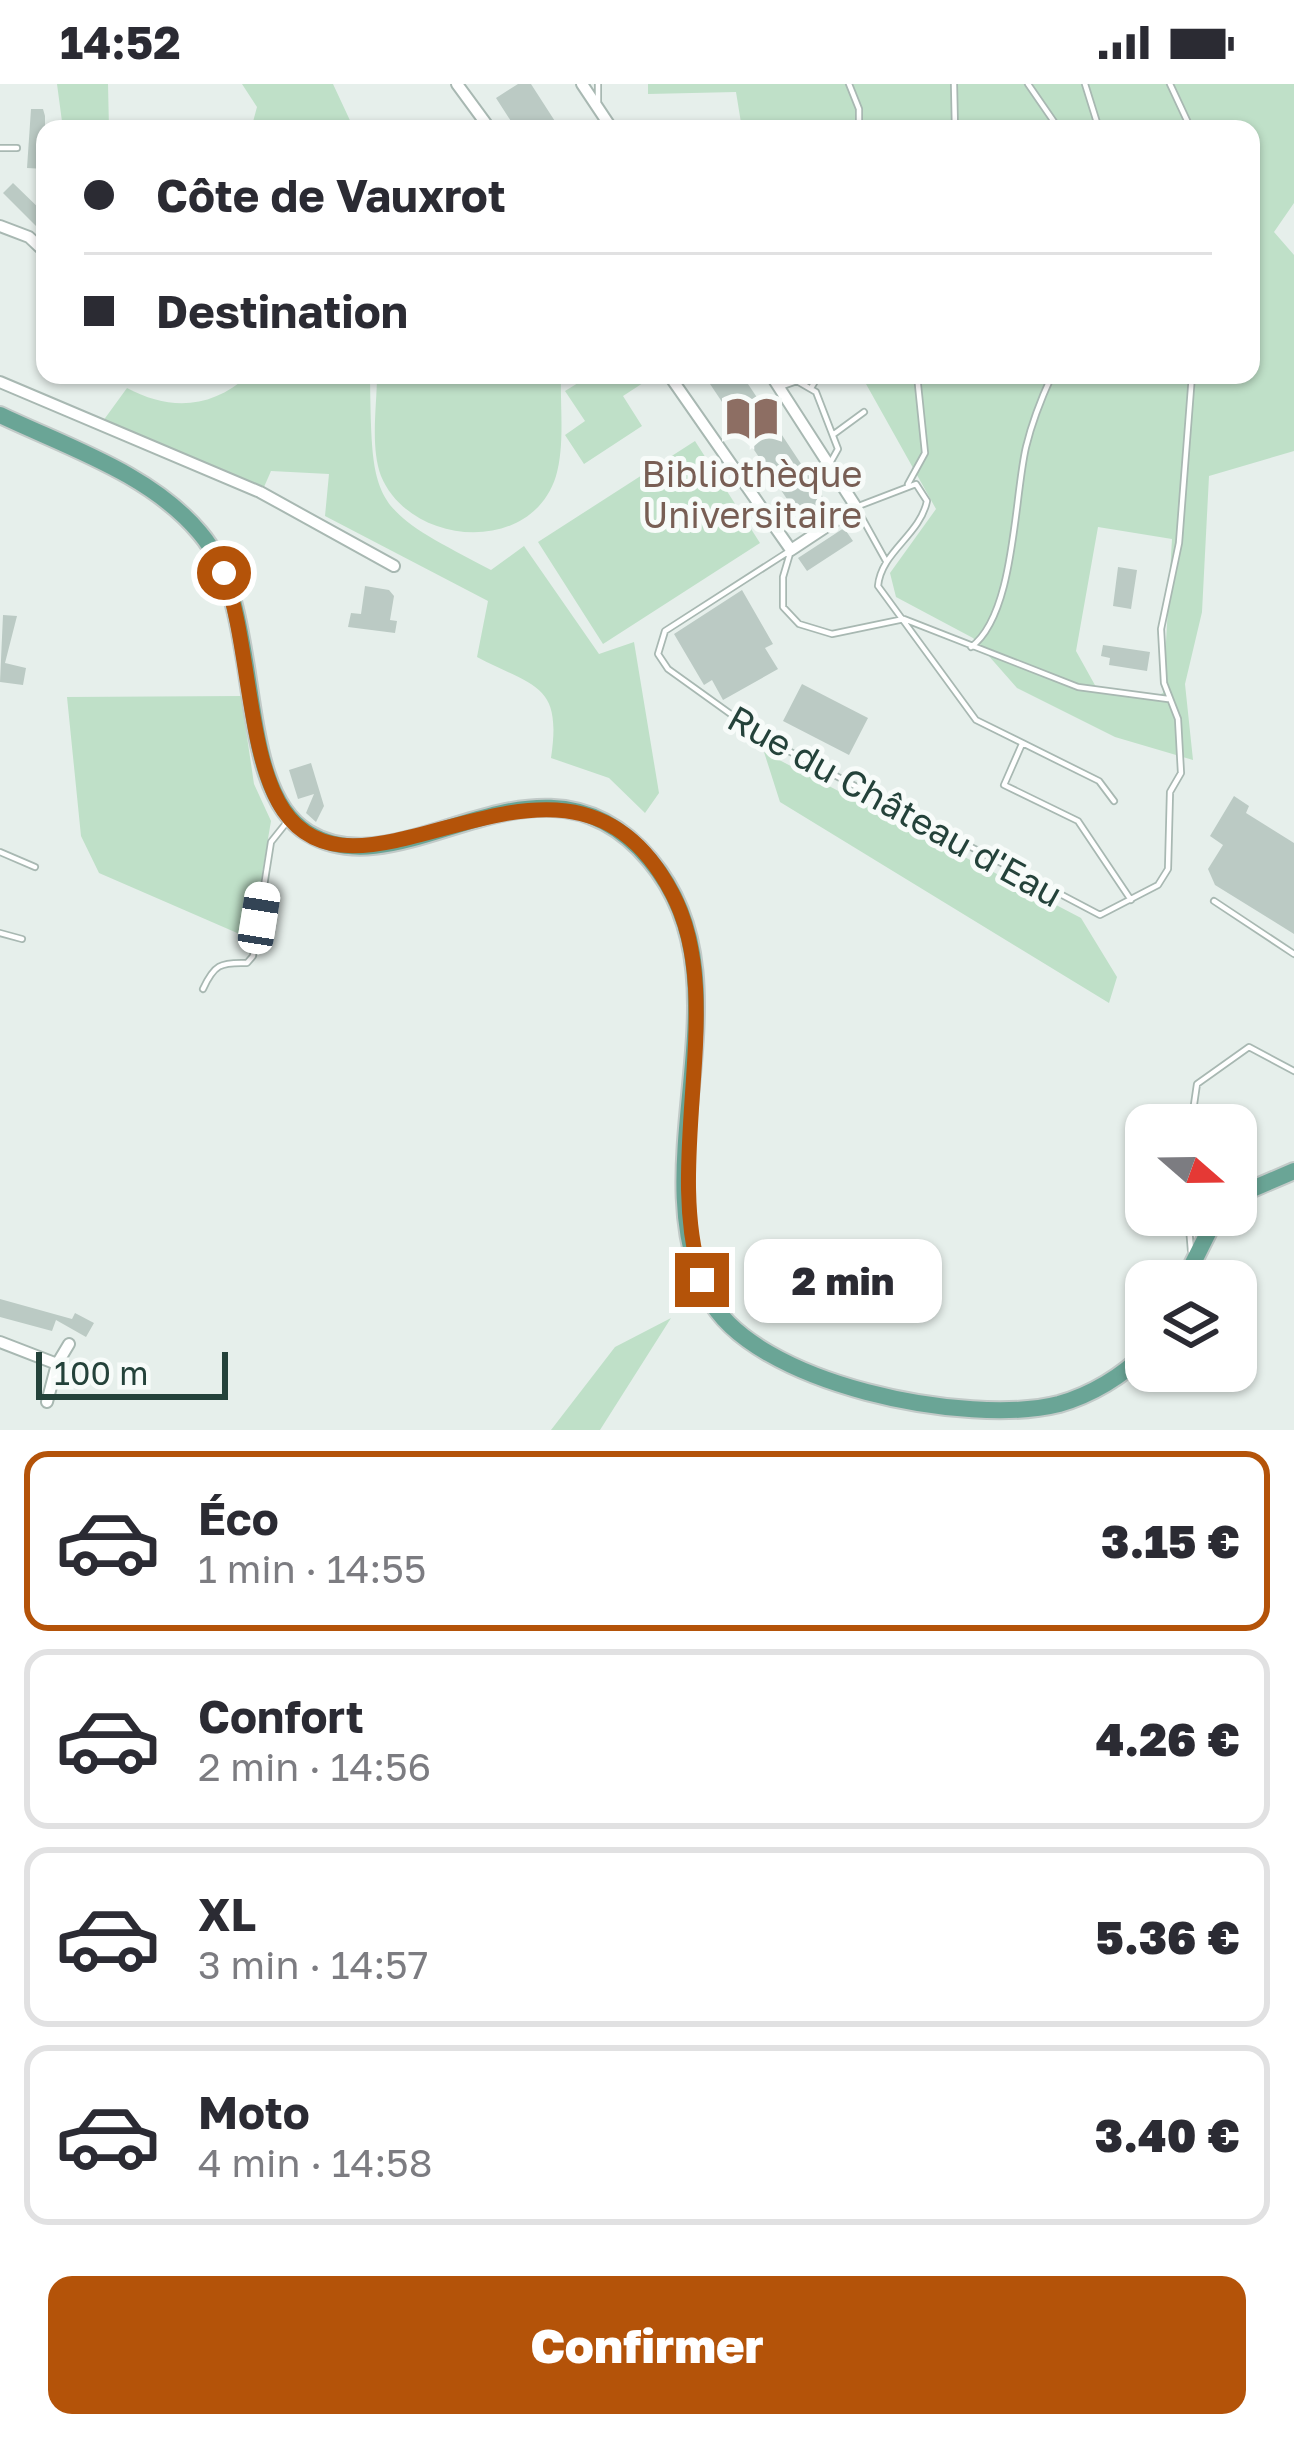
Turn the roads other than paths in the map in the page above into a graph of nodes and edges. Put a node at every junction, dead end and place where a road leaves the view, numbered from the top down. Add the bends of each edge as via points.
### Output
1 (457, 84) edge
2 (582, 84) edge
3 (598, 84) edge
4 (848, 84) edge
5 (954, 84) edge
6 (1028, 84) edge
7 (1085, 84) edge
8 (1170, 84) edge
9 (598, 108) junction
10 (483, 120) edge
11 (606, 120) edge
12 (859, 120) edge
13 (955, 120) edge
14 (1053, 120) edge
15 (1096, 120) edge
16 (1187, 120) edge
17 (0, 148) edge
18 (17, 148) dead end
19 (0, 226) edge
20 (36, 244) edge
21 (0, 382) edge
22 (675, 384) edge
23 (777, 384) edge
24 (788, 384) edge
25 (815, 384) edge
26 (918, 384) edge
27 (1049, 384) edge
28 (1191, 384) edge
29 (779, 387) junction
30 (864, 412) dead end
31 (0, 415) edge
32 (834, 434) junction
33 (829, 465) junction
34 (908, 484) junction
35 (856, 507) junction
36 (791, 550) junction
37 (886, 561) junction
38 (394, 566) dead end
39 (904, 619) junction
40 (971, 647) junction
41 (1168, 699) junction
42 (1023, 743) junction
43 (1114, 801) dead end
44 (290, 819) junction
45 (0, 852) edge
46 (34, 867) dead end
47 (1131, 900) junction
48 (1214, 901) dead end
49 (0, 933) edge
50 (22, 940) dead end
51 (1294, 953) edge
52 (203, 989) dead end
53 (1294, 1072) edge
54 (1194, 1104) edge
55 (1294, 1171) edge
56 (1257, 1184) edge
57 (0, 1342) edge
58 (69, 1344) dead end
59 (57, 1364) junction
60 (1125, 1369) edge
61 (46, 1402) dead end

1 - 10 street
2 - 9 street
3 - 9 lane
4 - 12 lane
5 - 13 lane
6 - 14 lane
7 - 15 lane
8 - 16 lane
9 - 11 street
17 - 18 lane
19 - 20 street
21 - 38 street via 260,492
22 - 36 street
23 - 29 street
24 - 29 lane
25 - 32 lane
26 - 34 lane via 925,453
27 - 40 lane via 1025,452 1009,559 989,622
28 - 41 lane via 1179,543 1161,629
29 - 33 street
30 - 32 lane
31 - 44 main road via 146,485 211,547 237,605 271,788
32 - 33 lane via 838,449
33 - 35 street
34 - 35 lane
34 - 37 lane via 922,490 924,513
35 - 36 street
35 - 37 lane
36 - 39 lane via 783,607 799,624 832,634
36 - 47 lane, Rue du Château d'Eau via 664,632 658,654 668,669 764,738 1084,911 1100,915
37 - 39 lane via 878,586
39 - 40 lane
39 - 42 lane via 976,720
40 - 41 lane via 1078,687
41 - 47 lane via 1178,718 1181,773 1170,792 1168,869
42 - 43 lane via 1099,781
42 - 47 lane via 1004,785 1078,821
44 - 52 lane via 271,842 254,956 213,968
44 - 60 main road via 320,840 367,848 473,816 534,808 597,822 638,847 672,892 690,945 689,1217 707,1295 733,1330 774,1358 858,1388 987,1408 1061,1403
45 - 46 lane
48 - 51 lane
49 - 50 lane
53 - 54 lane via 1249,1047 1197,1084
55 - 56 main road
57 - 59 street
58 - 59 street
59 - 61 street

